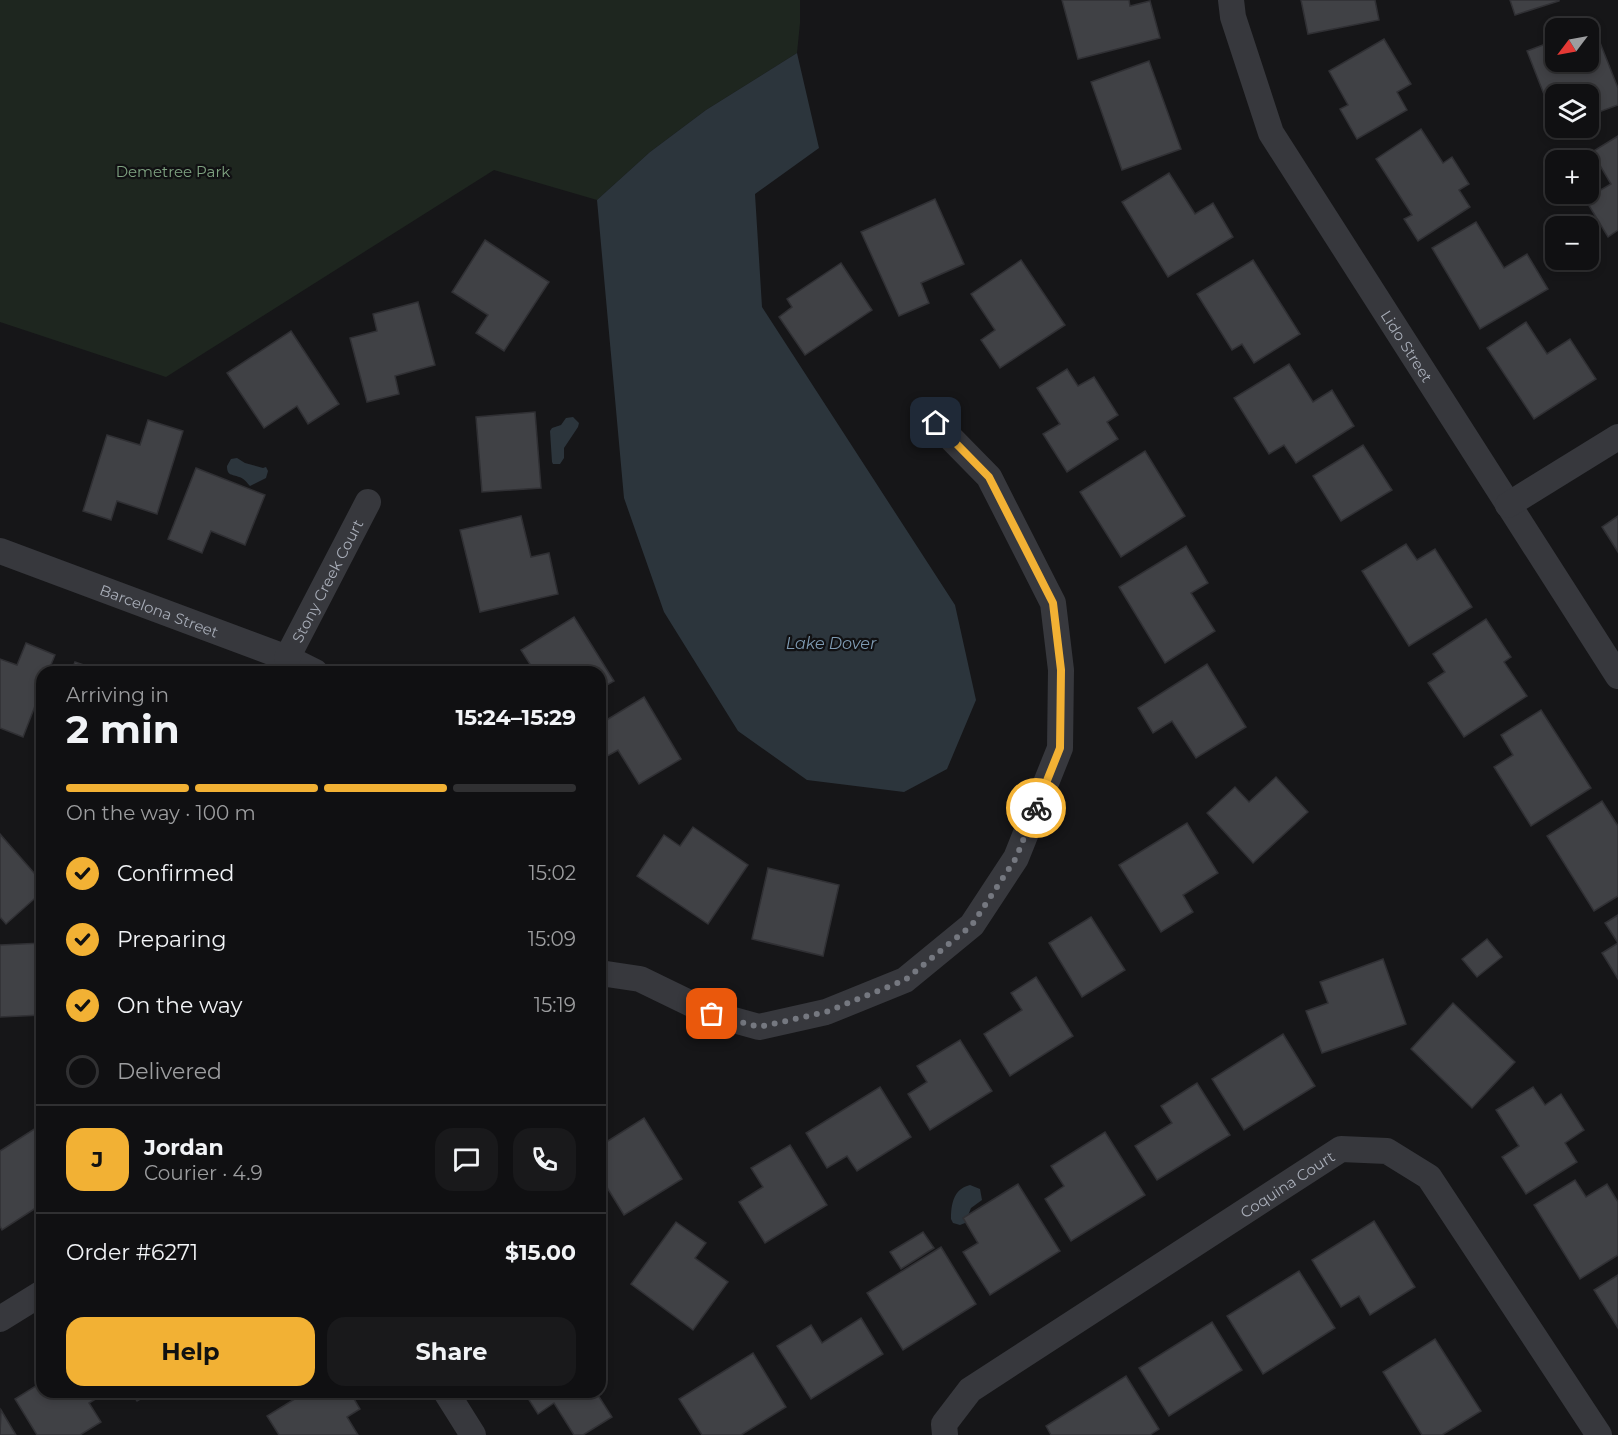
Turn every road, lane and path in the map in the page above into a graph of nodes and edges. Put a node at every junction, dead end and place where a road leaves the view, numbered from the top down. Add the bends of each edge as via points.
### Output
1 (1231, 0) edge
2 (936, 423) dead end
3 (1618, 437) edge
4 (368, 502) dead end
5 (1508, 505) junction
6 (0, 551) edge
7 (287, 658) junction
8 (303, 666) edge
9 (1618, 676) edge
10 (606, 974) edge
11 (36, 1297) edge
12 (0, 1319) edge
13 (450, 1398) edge
14 (473, 1435) edge
15 (945, 1435) edge
16 (1599, 1435) edge

1 - 5 street, Lido Street via 1271,133
2 - 10 street via 989,477 1053,603 1061,670 1060,748 1016,858 972,925 905,980 826,1012 759,1027 712,1014 640,980
3 - 5 street
4 - 7 street, Stony Creek Court
5 - 9 street, Lido Street
6 - 7 street, Barcelona Street
7 - 8 street, Barcelona Street
11 - 12 street
13 - 14 street
15 - 16 street, Coquina Court via 944,1424 970,1390 1341,1149 1387,1151 1429,1178

